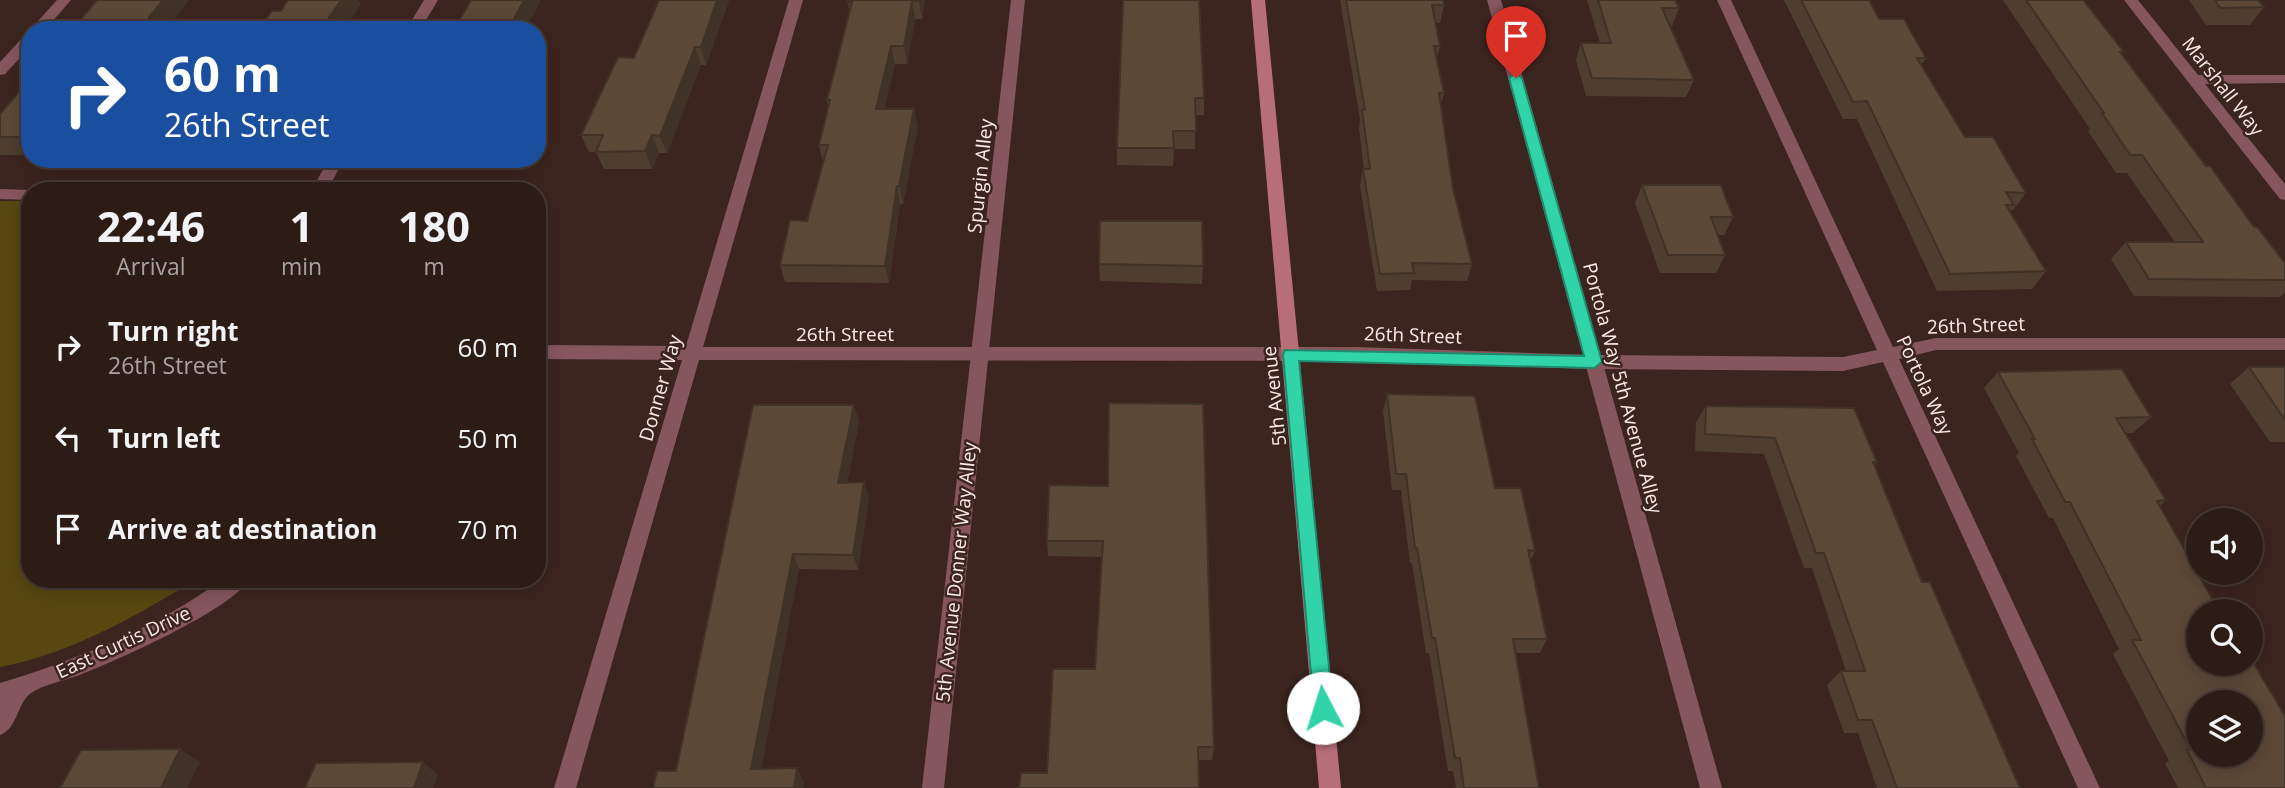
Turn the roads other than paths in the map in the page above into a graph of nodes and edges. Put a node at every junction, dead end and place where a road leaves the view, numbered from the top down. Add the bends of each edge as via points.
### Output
1 (64, 0) edge
2 (431, 0) edge
3 (796, 0) edge
4 (1018, 0) edge
5 (1258, 0) edge
6 (1494, 0) edge
7 (1724, 0) edge
8 (2131, 0) edge
9 (45, 21) edge
10 (418, 21) edge
11 (21, 48) edge
12 (0, 71) edge
13 (2285, 79) edge
14 (2194, 80) junction
15 (0, 194) edge
16 (21, 195) edge
17 (2285, 195) edge
18 (2285, 344) edge
19 (546, 352) edge
20 (692, 354) junction
21 (1291, 354) junction
22 (980, 355) junction
23 (1888, 355) junction
24 (1594, 362) junction
25 (228, 588) edge
26 (23, 686) junction
27 (0, 693) edge
28 (0, 724) edge
29 (565, 788) edge
30 (933, 788) edge
31 (1330, 788) edge
32 (1711, 788) edge
33 (2089, 788) edge

1 - 9 street
2 - 10 street
3 - 20 street, Donner Way
4 - 22 street, Spurgin Alley
5 - 21 street, 5th Avenue
6 - 24 street, Portola Way 5th Avenue Alley
7 - 23 street, Portola Way
8 - 14 street, Marshall Way
11 - 12 street
13 - 14 street
14 - 17 street, Marshall Way
15 - 16 street
18 - 23 street, 26th Street via 1936,344
19 - 20 street, 26th Street
20 - 22 street, 26th Street
20 - 29 street, Donner Way
21 - 22 street, 26th Street
21 - 24 street, 26th Street
21 - 31 street, 5th Avenue
22 - 30 street, 5th Avenue Donner Way Alley
23 - 24 street, 26th Street via 1843,364
23 - 33 street, Portola Way
24 - 32 street, Portola Way 5th Avenue Alley
25 - 26 street, East Curtis Drive via 148,634
26 - 27 street, East Curtis Drive
26 - 28 street

